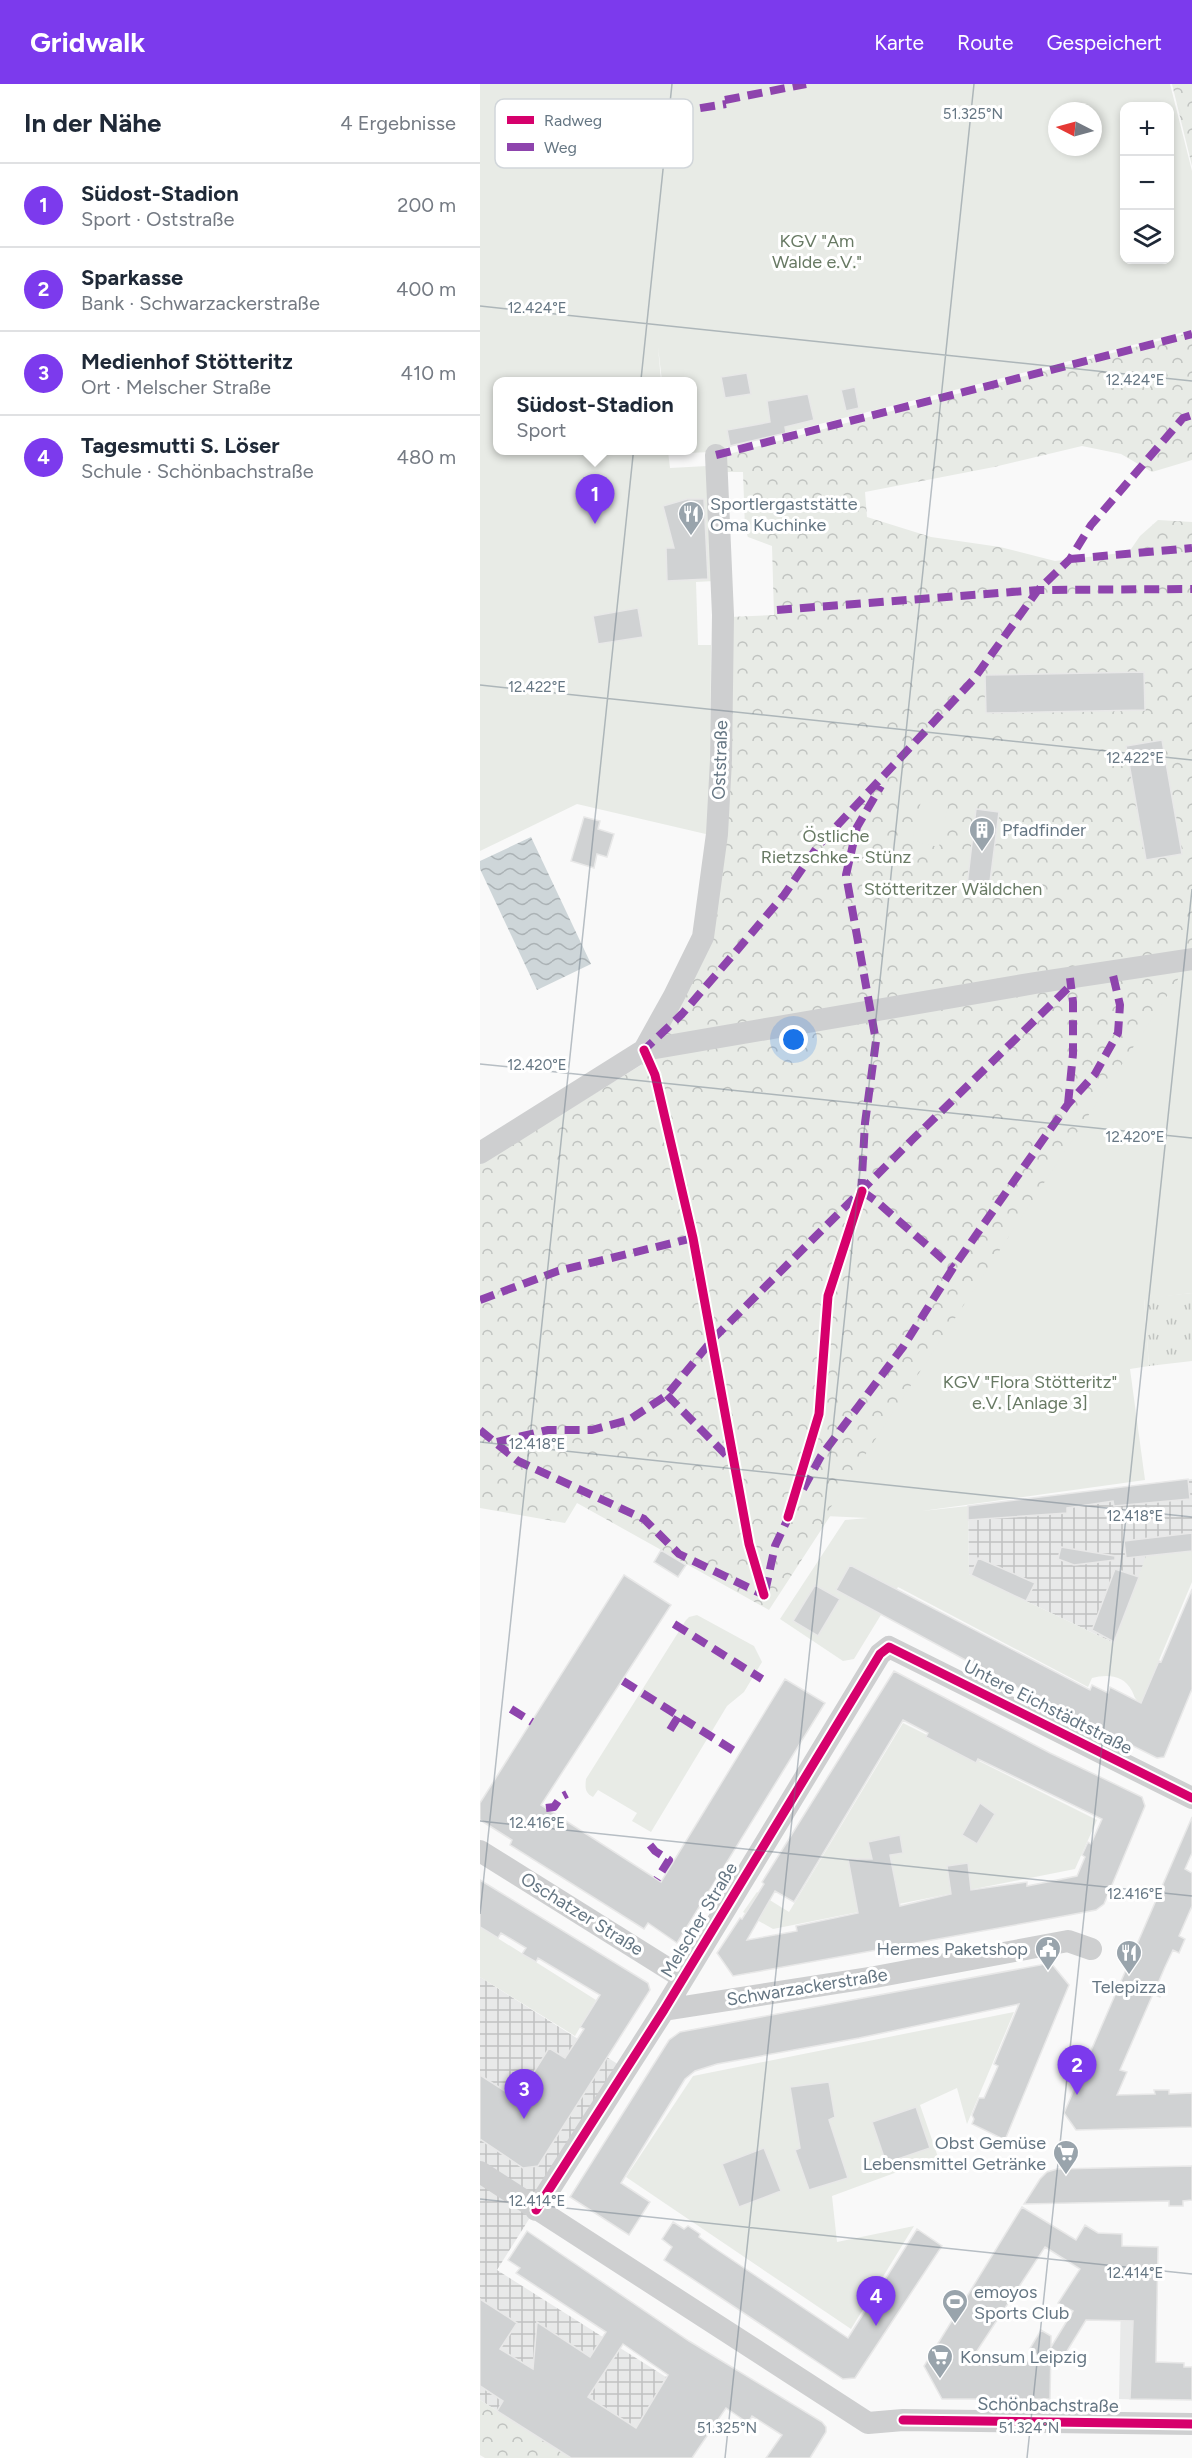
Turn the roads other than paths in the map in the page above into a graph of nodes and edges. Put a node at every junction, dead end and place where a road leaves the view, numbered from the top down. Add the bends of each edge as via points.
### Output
1 (716, 454) dead end
2 (1192, 959) edge
3 (644, 1050) junction
4 (480, 1153) edge
5 (889, 1647) joint
6 (1192, 1797) edge
7 (480, 1851) edge
8 (1091, 1949) dead end
9 (683, 1978) junction
10 (664, 2010) junction
11 (480, 2172) edge
12 (536, 2210) junction
13 (1192, 2424) edge

1 - 3 street, Oststraße via 723,615 717,834 703,937
2 - 3 street, Oststraße
3 - 4 street, Oststraße
5 - 6 street, Untere Eichstädtstraße
5 - 9 street, Melscher Straße via 880,1654
7 - 9 street, Oschatzer Straße
8 - 10 street, Schwarzackerstraße via 1068,1941
9 - 10 street, Melscher Straße
10 - 12 street, Melscher Straße
11 - 12 street, Schönbachstraße
12 - 13 street, Schönbachstraße via 868,2423 916,2420

